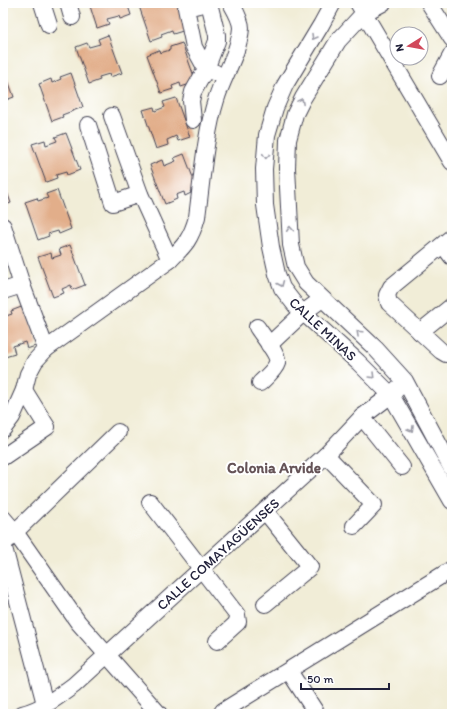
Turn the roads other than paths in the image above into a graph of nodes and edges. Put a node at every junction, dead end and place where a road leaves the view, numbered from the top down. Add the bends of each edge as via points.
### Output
1 (42, 3) edge
2 (208, 3) edge
3 (231, 3) edge
4 (333, 3) edge
5 (383, 3) edge
6 (429, 3) edge
7 (361, 8) edge
8 (49, 25) dead end
9 (452, 39) edge
10 (452, 54) edge
11 (206, 69) junction
12 (225, 76) junction
13 (440, 76) dead end
14 (112, 116) dead end
15 (193, 120) dead end
16 (88, 125) dead end
17 (452, 162) edge
18 (140, 194) junction
19 (3, 226) edge
20 (449, 246) edge
21 (170, 260) junction
22 (22, 285) junction
23 (3, 291) edge
24 (322, 298) junction
25 (452, 306) edge
26 (303, 313) junction
27 (257, 327) dead end
28 (420, 332) junction
29 (269, 345) junction
30 (46, 349) junction
31 (452, 352) edge
32 (405, 381) junction
33 (260, 383) dead end
34 (24, 390) junction
35 (391, 395) junction
36 (6, 417) edge
37 (362, 417) junction
38 (118, 432) dead end
39 (326, 455) junction
40 (3, 457) edge
41 (402, 467) dead end
42 (452, 469) edge
43 (452, 501) edge
44 (150, 502) dead end
45 (265, 511) junction
46 (3, 518) edge
47 (354, 526) dead end
48 (15, 532) junction
49 (3, 545) edge
50 (202, 569) junction
51 (452, 569) edge
52 (265, 604) dead end
53 (217, 641) dead end
54 (107, 655) junction
55 (289, 671) junction
56 (45, 704) junction
57 (155, 713) edge
58 (22, 714) edge
59 (221, 714) edge
60 (317, 714) edge

1 - 8 street
2 - 11 street via 217,41
2 - 11 street via 186,8 194,47
3 - 12 street via 241,26 239,40
4 -> 26 street, CALLE MINAS via 285,84 267,135 264,169 265,205 271,247 282,288
5 - 7 street, CALLE MINAS
6 - 9 street
7 - 17 street
24 -> 7 street, CALLE MINAS via 306,283 296,267 291,245 288,140 295,114 303,98
10 - 13 street
11 - 12 street
11 - 15 street via 193,92
12 - 21 street via 209,130 198,218 187,243
14 - 18 street
16 - 18 street via 113,203
18 - 21 street
19 - 22 street
20 - 28 street via 391,287 387,295 389,303
21 - 30 street
22 - 23 street
22 - 30 street
24 - 26 street
32 -> 24 street, CALLE MINAS via 375,348
25 - 28 street
26 - 29 street
26 -> 35 street, CALLE MINAS
27 - 29 street
28 - 31 street via 441,351 446,354
29 - 33 street via 277,363
30 - 34 street via 28,374
32 - 35 street, CALLE COMAYAGÜENSES
32 - 42 street, CALLE MINAS
34 - 36 street
34 - 40 street via 47,427
35 - 37 street, CALLE COMAYAGÜENSES
35 -> 43 street, CALLE MINAS
37 - 39 street, CALLE COMAYAGÜENSES
37 - 41 street
38 - 48 street
39 - 45 street, CALLE COMAYAGÜENSES
39 - 47 street via 374,505
44 - 50 street
45 - 50 street, CALLE COMAYAGÜENSES
45 - 52 street via 310,567
46 - 48 street
48 - 49 street
48 - 54 street via 78,622
49 - 56 street
50 - 53 street via 239,618 238,622
50 - 54 street, CALLE COMAYAGÜENSES
51 - 55 street
54 - 56 street, CALLE COMAYAGÜENSES via 74,685
54 - 57 street
55 - 59 street
55 - 60 street
56 - 58 street, CALLE COMAYAGÜENSES

